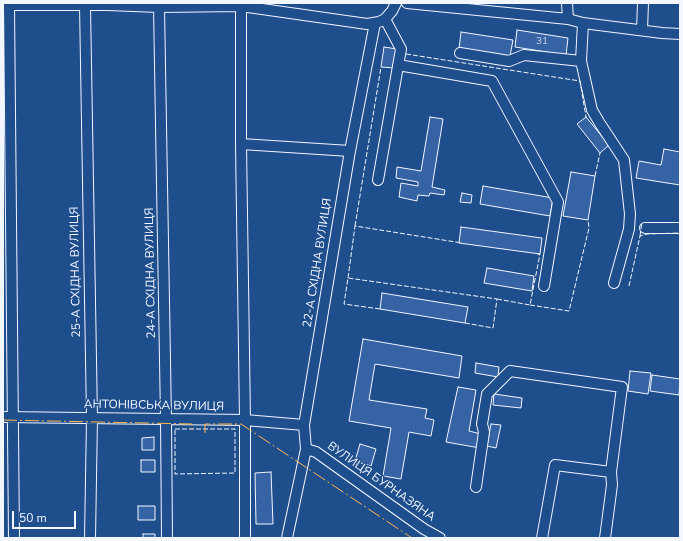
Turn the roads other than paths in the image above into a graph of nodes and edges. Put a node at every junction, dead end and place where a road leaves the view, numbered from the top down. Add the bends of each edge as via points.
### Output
1 (396, 3) edge
2 (407, 3) edge
3 (567, 3) edge
4 (643, 3) edge
5 (107, 4) edge
6 (241, 4) edge
7 (6, 5) edge
8 (85, 5) junction
9 (159, 7) junction
10 (486, 7) edge
11 (568, 19) junction
12 (380, 21) junction
13 (583, 23) junction
14 (642, 30) junction
15 (680, 34) edge
16 (460, 53) dead end
17 (581, 61) junction
18 (398, 65) junction
19 (241, 144) junction
20 (350, 151) junction
21 (378, 180) dead end
22 (645, 228) dead end
23 (680, 228) edge
24 (614, 283) dead end
25 (544, 286) dead end
26 (8, 417) edge
27 (92, 418) junction
28 (166, 419) junction
29 (246, 420) junction
30 (304, 425) junction
31 (306, 449) junction
32 (611, 472) junction
33 (476, 487) dead end
34 (14, 538) edge
35 (90, 538) edge
36 (167, 538) edge
37 (245, 538) edge
38 (287, 538) edge
39 (440, 538) edge
40 (542, 538) edge
41 (605, 538) edge

1 - 12 street, 22-А СХІДНА ВУЛИЦЯ via 392,11
2 - 10 street
3 - 11 street
4 - 14 street
5 - 8 street
5 - 9 street
6 - 9 street
6 - 12 street via 367,24
6 - 19 street
7 - 8 street
7 - 26 street
8 - 27 street, 25-А СХІДНА ВУЛИЦЯ
9 - 28 street, 24-А СХІДНА ВУЛИЦЯ
10 - 11 street
11 - 13 street
12 - 18 street via 401,49
12 - 20 street, 22-А СХІДНА ВУЛИЦЯ
13 - 14 street
13 - 17 street
14 - 15 street
16 - 17 street via 509,61 524,55
17 - 24 street via 592,110 624,160 630,214 629,228
18 - 21 street
18 - 25 street via 492,82 558,202
19 - 20 street
19 - 29 street
20 - 30 street, 22-А СХІДНА ВУЛИЦЯ
22 - 23 street
26 - 27 street, АНТОНІВСЬКА ВУЛИЦЯ
26 - 34 street
27 - 28 street, АНТОНІВСЬКА ВУЛИЦЯ
27 - 35 street, 25-А СХІДНА ВУЛИЦЯ
28 - 29 street, АНТОНІВСЬКА ВУЛИЦЯ
28 - 36 street, 24-А СХІДНА ВУЛИЦЯ
29 - 30 street, АНТОНІВСЬКА ВУЛИЦЯ
29 - 37 street
30 - 31 street, 22-А СХІДНА ВУЛИЦЯ
31 - 38 street, 22-А СХІДНА ВУЛИЦЯ
31 - 39 street, ВУЛИЦЯ БУРНАЗЯНА via 316,452
32 - 33 street via 622,387 510,371 487,394
32 - 40 street via 555,465
32 - 41 street via 612,485

